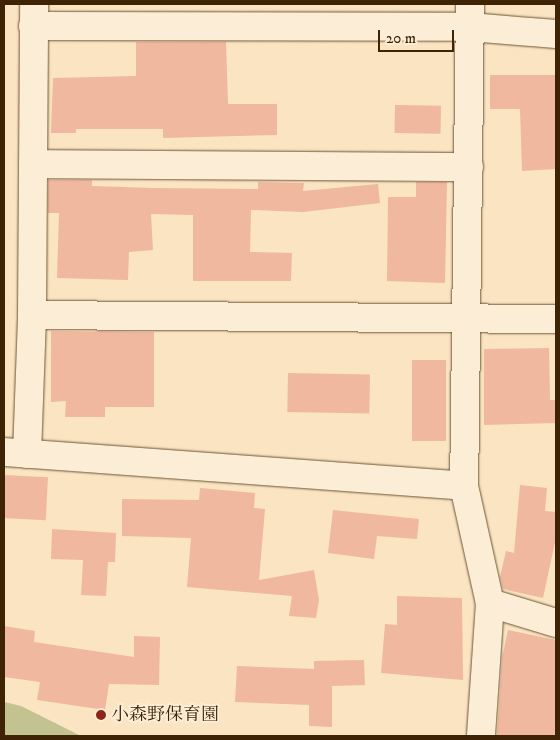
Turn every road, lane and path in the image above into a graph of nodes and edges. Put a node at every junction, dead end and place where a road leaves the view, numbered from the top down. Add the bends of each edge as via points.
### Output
1 (33, 15) edge
2 (470, 15) edge
3 (556, 34) edge
4 (33, 164) junction
5 (468, 167) junction
6 (32, 315) junction
7 (556, 319) edge
8 (467, 320) junction
9 (15, 453) edge
10 (464, 486) junction
11 (490, 603) junction
12 (556, 624) edge
13 (481, 736) edge

1 - 2 street
1 - 4 street
2 - 3 street
2 - 5 street
4 - 5 street
4 - 6 street
5 - 8 street
6 - 8 street
6 - 9 street
7 - 8 street
8 - 10 street
9 - 10 street
10 - 11 street
11 - 12 street
11 - 13 street

